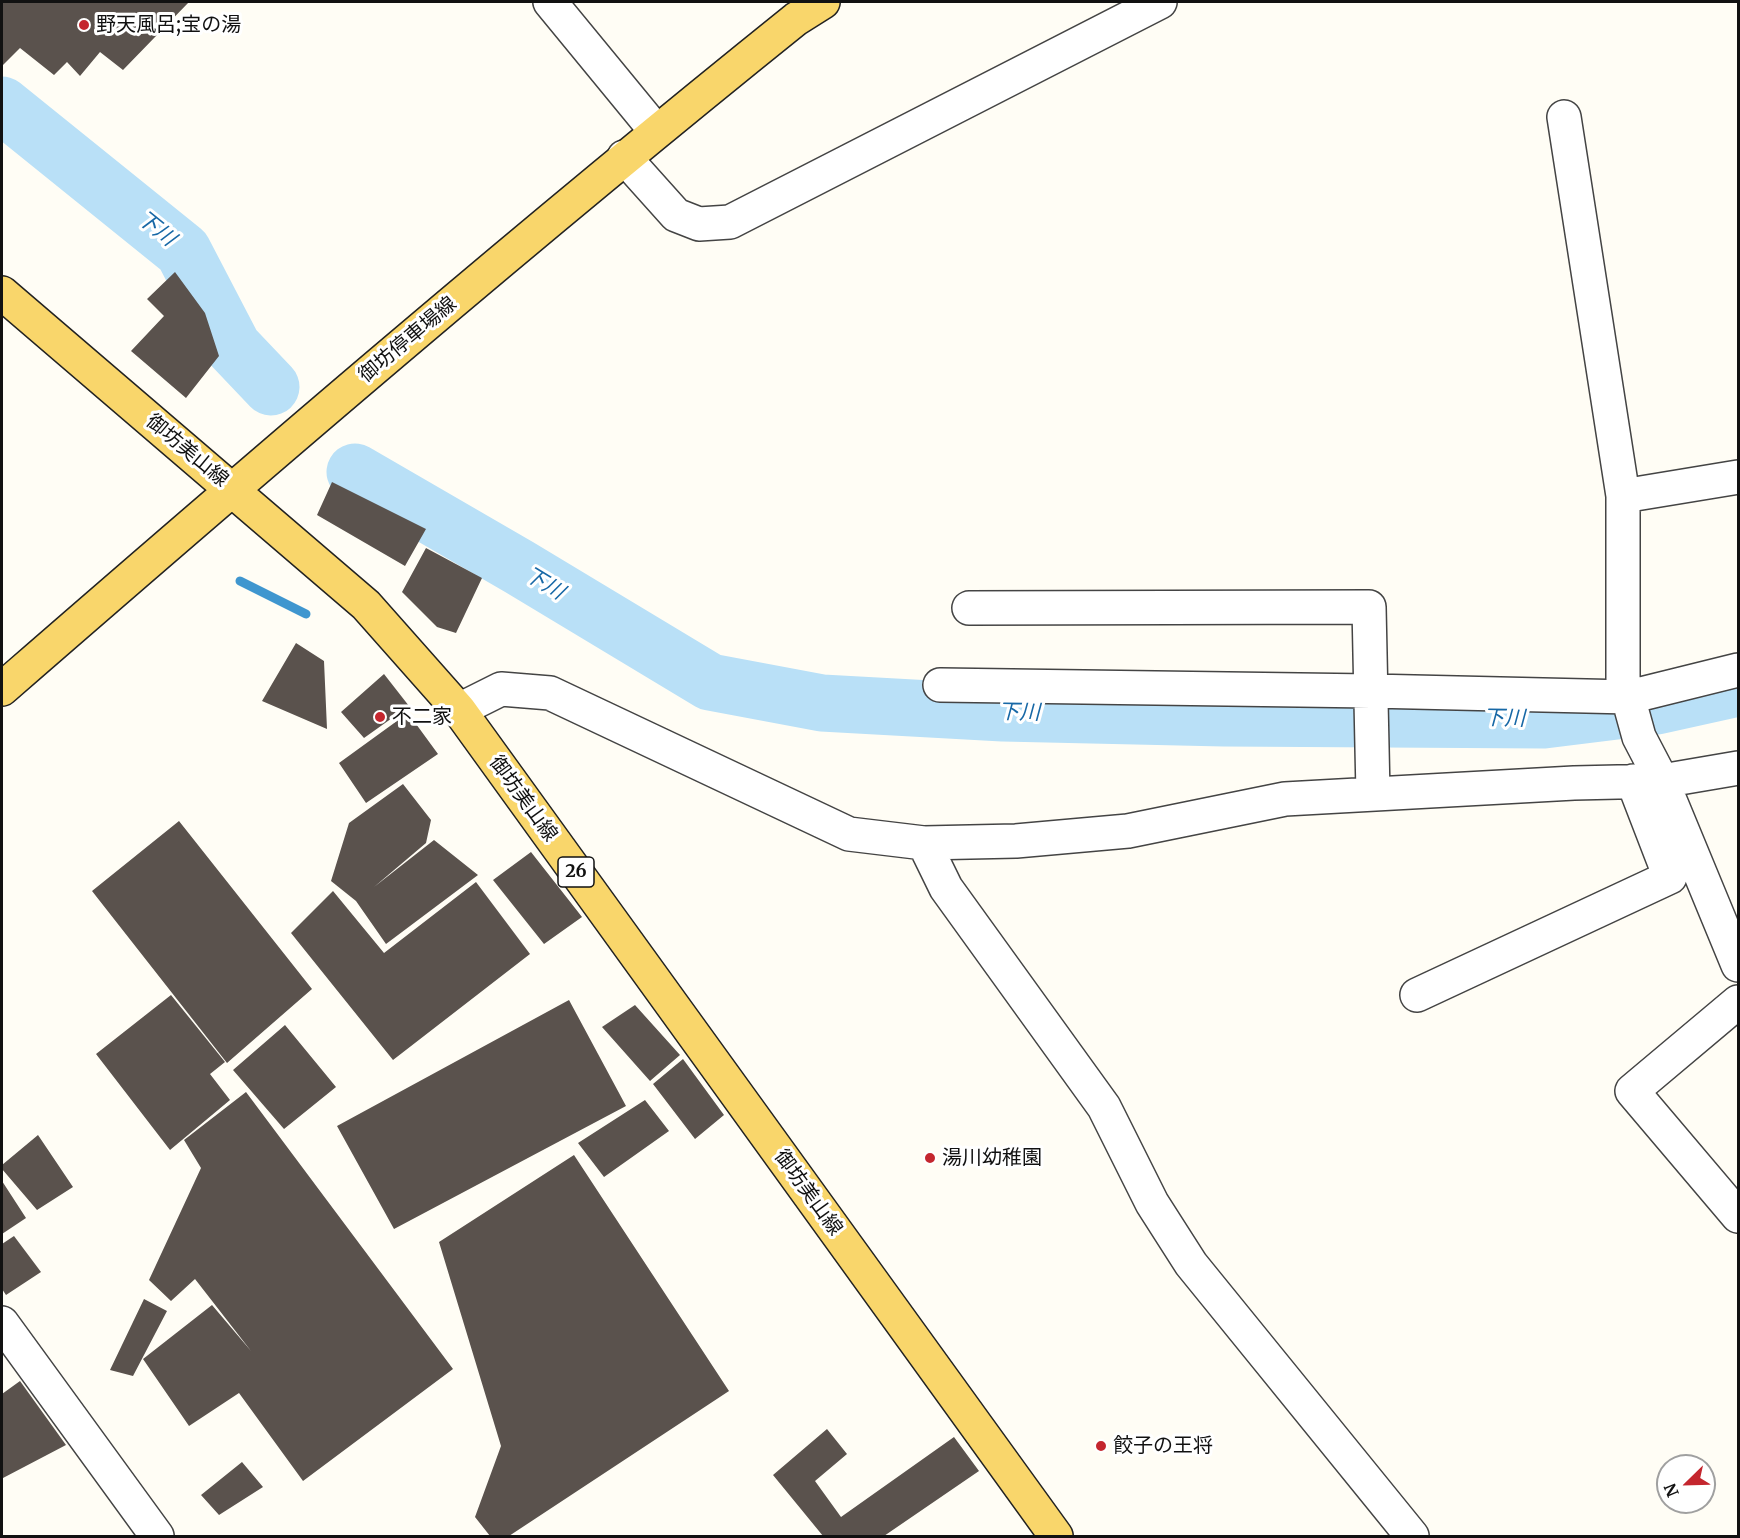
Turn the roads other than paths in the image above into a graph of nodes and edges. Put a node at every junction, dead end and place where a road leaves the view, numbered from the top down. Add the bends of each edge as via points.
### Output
1 (549, 2) edge
2 (823, 2) edge
3 (1160, 2) edge
4 (1564, 117) dead end
5 (656, 131) junction
6 (624, 157) junction
7 (2, 293) edge
8 (1738, 477) edge
9 (232, 489) junction
10 (1623, 496) junction
11 (969, 608) dead end
12 (1738, 670) edge
13 (940, 685) dead end
14 (2, 688) edge
15 (1371, 691) junction
16 (1629, 697) junction
17 (459, 710) junction
18 (1738, 768) edge
19 (1647, 781) junction
20 (1373, 794) junction
21 (924, 843) junction
22 (1738, 965) edge
23 (1417, 996) dead end
24 (1738, 1002) edge
25 (1738, 1216) edge
26 (2, 1323) edge
27 (157, 1536) edge
28 (1056, 1536) edge
29 (1412, 1536) edge

1 - 5 street
2 - 5 main road, 御坊停車場線 via 796,19
3 - 6 street via 730,222 699,224 676,215
4 - 10 street
5 - 6 main road, 御坊停車場線
6 - 9 main road, 御坊停車場線
7 - 9 main road, 御坊美山線 / 26
8 - 10 street
9 - 14 main road, 御坊停車場線
9 - 17 main road, 御坊美山線 / 26 via 366,605
10 - 16 street via 1623,679
11 - 15 street via 1369,607
12 - 16 street
13 - 15 street
15 - 16 street
15 - 20 street
16 - 19 street
17 - 21 street via 501,689 550,693 849,834
17 - 28 main road, 御坊美山線 / 26
18 - 19 street
19 - 20 street
19 - 22 street
19 - 23 street via 1670,877
20 - 21 street via 1285,799 1128,831 1016,841
21 - 29 street via 946,888 1104,1107 1152,1203 1191,1264
24 - 25 street via 1632,1091
26 - 27 street

